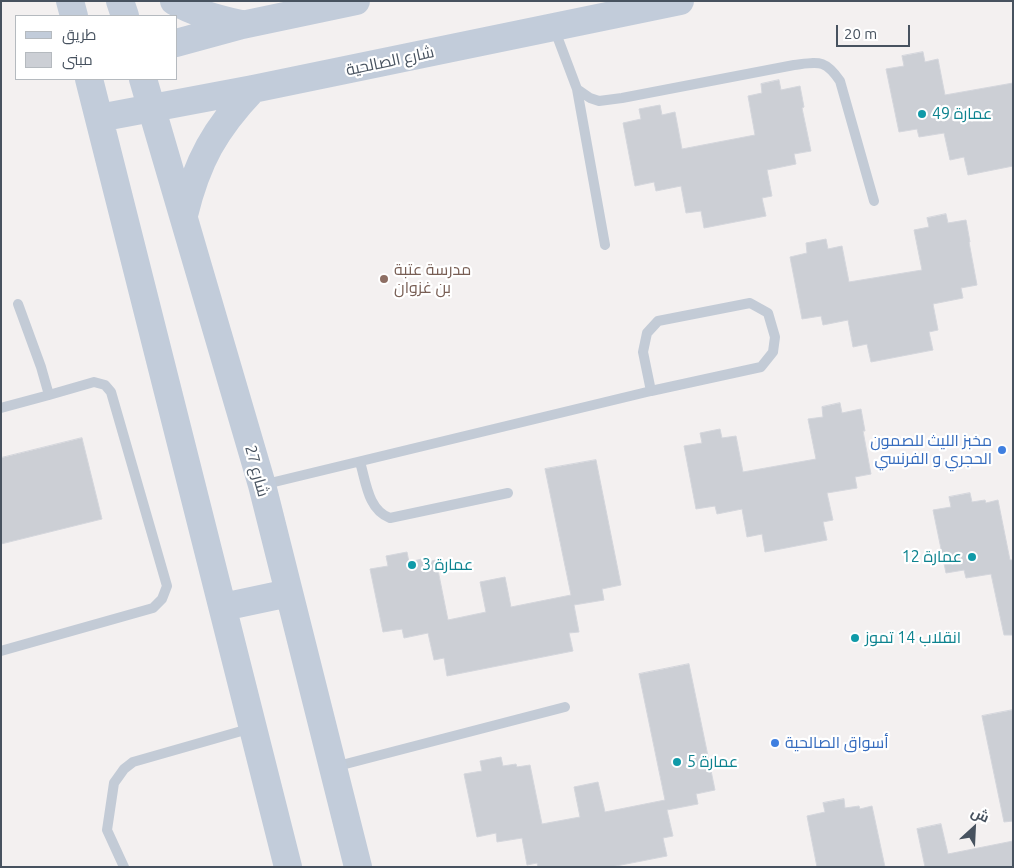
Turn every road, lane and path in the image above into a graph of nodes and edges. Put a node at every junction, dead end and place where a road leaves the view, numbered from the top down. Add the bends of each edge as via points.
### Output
1 (70, 1) edge
2 (120, 1) edge
3 (174, 1) edge
4 (356, 1) edge
5 (680, 1) edge
6 (74, 15) edge
7 (125, 15) edge
8 (242, 25) junction
9 (553, 27) junction
10 (178, 42) edge
11 (89, 80) edge
12 (143, 80) edge
13 (253, 89) junction
14 (577, 89) junction
15 (152, 108) junction
16 (99, 118) junction
17 (874, 200) dead end
18 (184, 215) junction
19 (604, 245) dead end
20 (18, 304) dead end
21 (651, 391) junction
22 (49, 395) junction
23 (1, 408) edge
24 (360, 462) junction
25 (262, 486) junction
26 (508, 494) dead end
27 (288, 593) junction
28 (223, 607) junction
29 (1, 652) edge
30 (565, 707) dead end
31 (253, 728) junction
32 (332, 767) junction
33 (124, 867) edge
34 (288, 867) edge
35 (358, 867) edge

1 - 6 main road
2 - 7 main road
3 - 8 main road via 188,9
4 - 8 main road
5 - 9 main road, شارع الصالحية
8 - 10 main road
9 - 13 main road, شارع الصالحية
9 - 14 lane
11 - 16 main road
12 - 15 main road, شارع 27
13 - 15 main road, شارع الصالحية
13 - 18 main road via 216,134 191,186
14 - 17 lane via 600,101 794,65 825,64 832,68 840,81
14 - 19 lane
15 - 16 main road, شارع الصالحية
15 - 18 main road, شارع 27
16 - 28 main road
18 - 25 main road, شارع 27
20 - 22 lane
21 - 21 lane via 761,367 773,352 775,337 768,313 750,303 658,321 647,333 642,352
21 - 24 lane
22 - 23 lane
22 - 29 lane via 94,382 105,385 111,392 167,586 154,608
24 - 25 lane
24 - 26 lane via 373,505 381,515 390,518
25 - 27 main road, شارع 27
27 - 28 main road
27 - 32 main road, شارع 27
28 - 31 main road
30 - 32 lane
31 - 33 lane via 132,762 124,769 114,782 107,830
31 - 34 main road
32 - 35 main road, شارع 27

